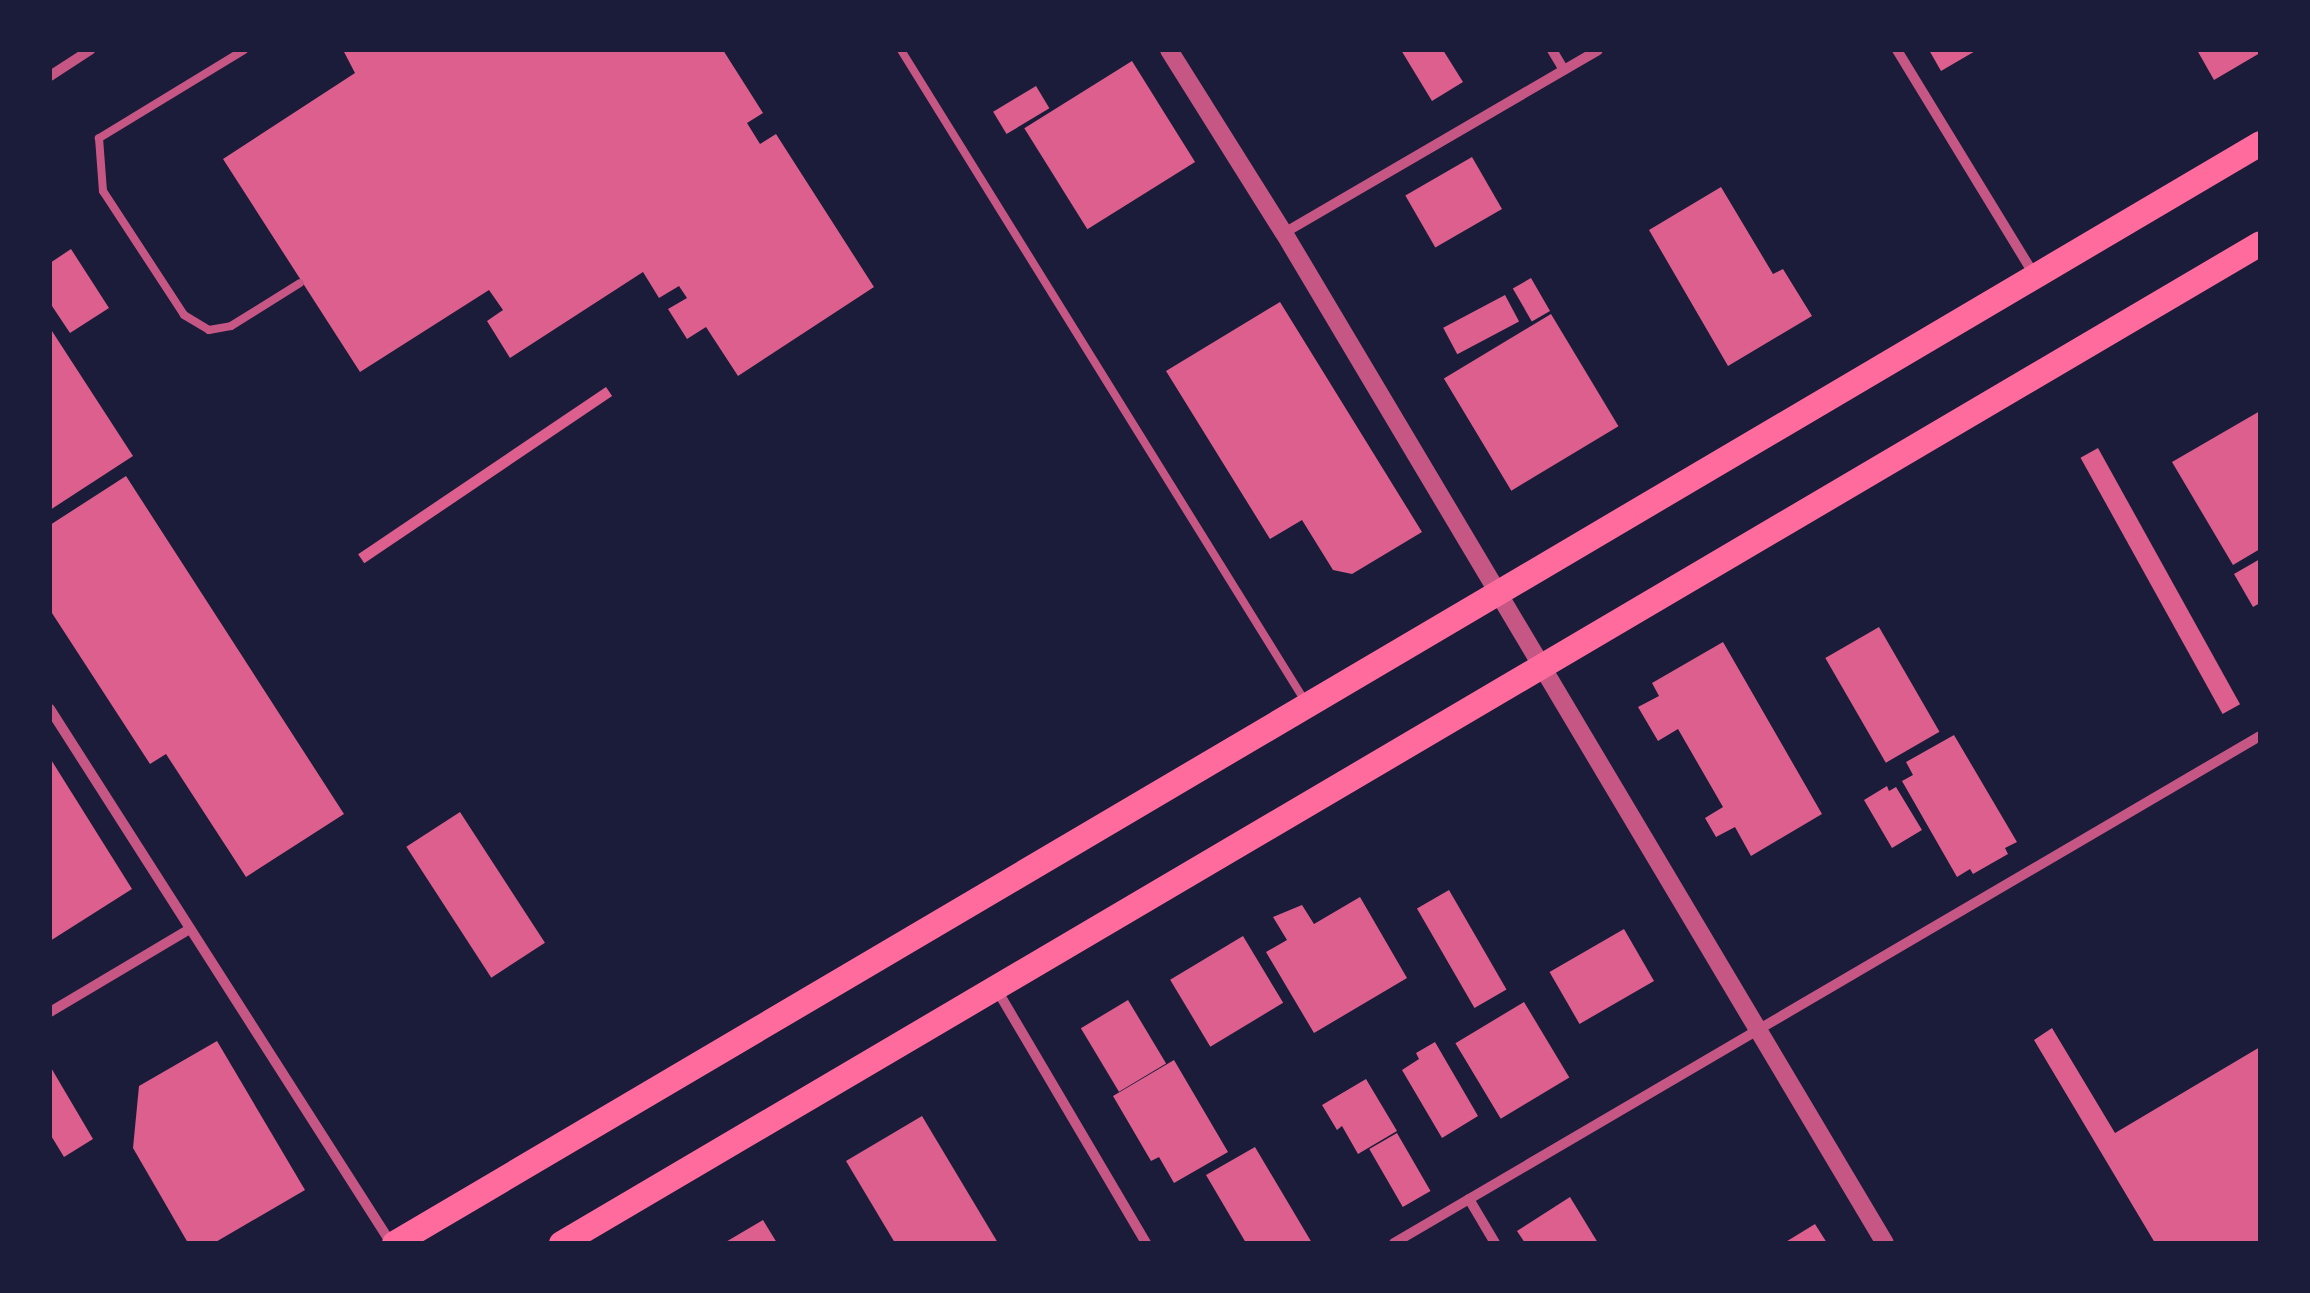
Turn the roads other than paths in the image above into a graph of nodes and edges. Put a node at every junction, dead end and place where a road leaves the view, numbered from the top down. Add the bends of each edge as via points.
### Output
1 (90, 50) edge
2 (244, 50) edge
3 (902, 50) edge
4 (1169, 50) edge
5 (1552, 50) edge
6 (1598, 50) edge
7 (1897, 50) edge
8 (1564, 70) junction
9 (50, 76) edge
10 (2260, 143) edge
11 (1284, 233) junction
12 (2260, 243) edge
13 (2033, 274) junction
14 (300, 283) dead end
15 (1499, 592) junction
16 (1542, 666) junction
17 (1307, 704) junction
18 (50, 710) edge
19 (2260, 736) edge
20 (190, 928) junction
21 (994, 985) junction
22 (50, 1012) edge
23 (1759, 1030) junction
24 (1469, 1200) junction
25 (393, 1243) edge
26 (561, 1243) edge
27 (1146, 1243) edge
28 (1394, 1243) edge
29 (1495, 1243) edge
30 (1885, 1243) edge

1 - 9 street
2 - 14 lane via 99,138 103,191 184,315 209,330 231,326
3 - 17 lane
4 - 11 street
5 - 8 street
6 - 8 street
7 - 13 street
8 - 11 street
10 - 13 main road
11 - 15 street
12 - 16 main road
13 - 15 main road
15 - 16 street
15 - 17 main road
16 - 21 main road
16 - 23 street
17 - 25 main road
18 - 20 street
19 - 23 street
20 - 22 street
20 - 25 street
21 - 26 main road
21 - 27 street
23 - 24 street
23 - 30 street
24 - 28 street
24 - 29 street

